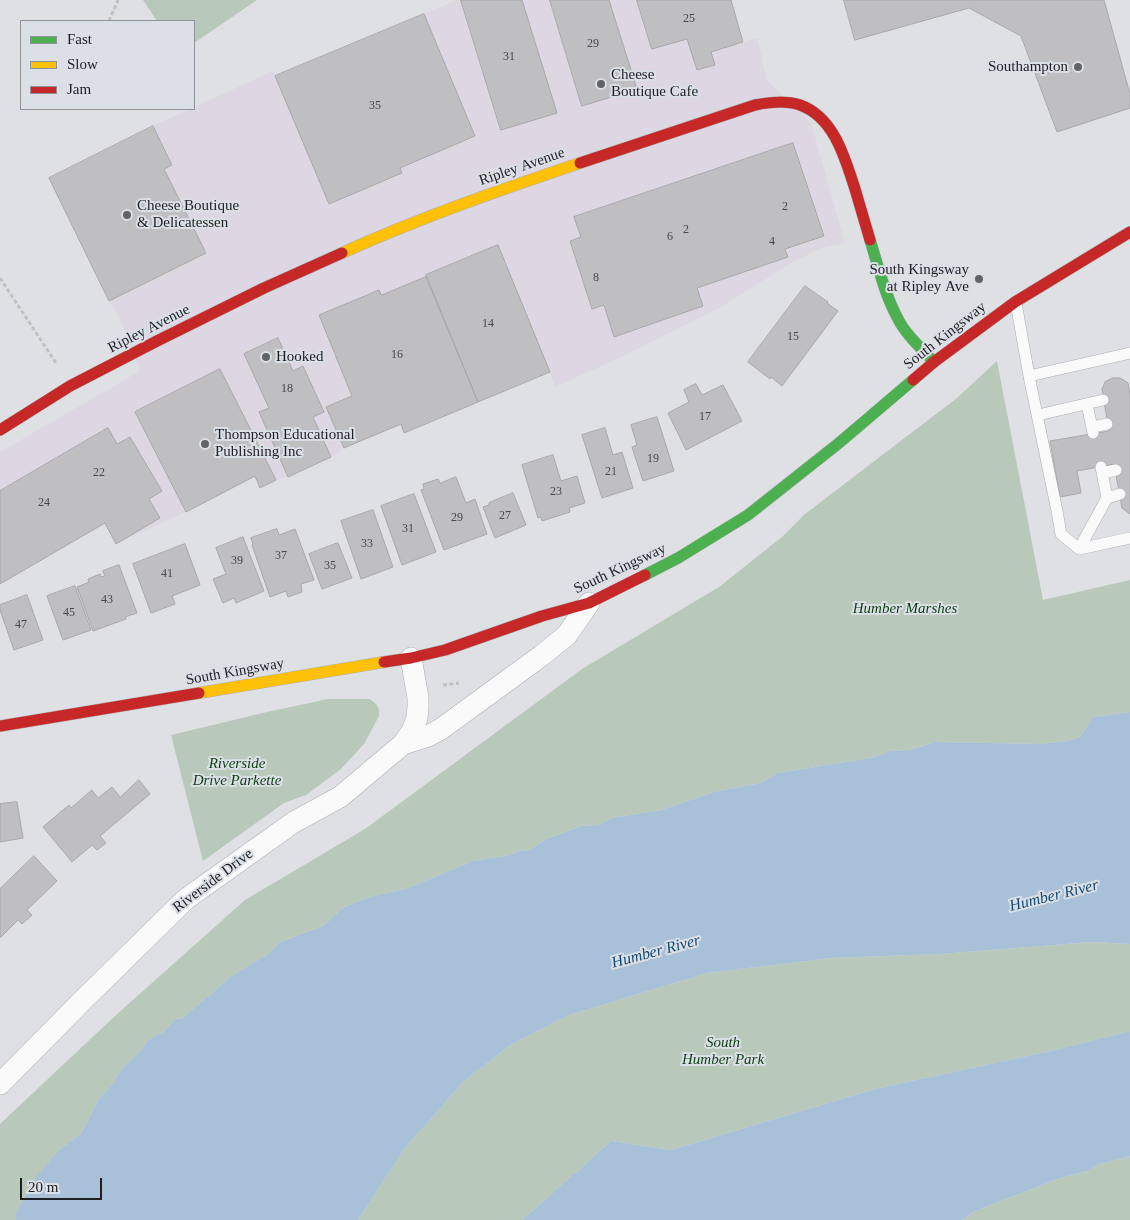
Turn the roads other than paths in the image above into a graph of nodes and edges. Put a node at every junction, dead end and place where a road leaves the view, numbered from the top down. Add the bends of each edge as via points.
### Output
1 (1130, 232) edge
2 (1015, 302) junction
3 (1130, 353) edge
4 (934, 362) junction
5 (1029, 376) junction
6 (1103, 400) dead end
7 (1087, 404) junction
8 (1038, 415) junction
9 (1107, 424) dead end
10 (0, 430) edge
11 (1116, 470) dead end
12 (1120, 494) dead end
13 (1107, 498) junction
14 (1130, 538) edge
15 (1079, 549) junction
16 (589, 603) junction
17 (410, 658) junction
18 (0, 726) edge
19 (403, 744) junction
20 (0, 1084) edge

1 - 2 street, South Kingsway
2 - 4 street, South Kingsway
2 - 5 lane
3 - 5 lane
4 - 10 street, Ripley Avenue via 908,333 886,291 844,154 836,138 819,115 791,104 774,102 755,105 565,168 375,238 157,341 70,386
4 - 16 street, South Kingsway via 748,515 678,558
5 - 8 lane
6 - 7 lane
7 - 8 lane
7 - 9 lane via 1093,430
8 - 15 lane via 1060,534
11 - 13 lane via 1101,470
12 - 13 lane
13 - 15 lane
14 - 15 lane
16 - 17 street, South Kingsway via 445,650
16 - 19 street, Riverside Drive via 567,635 541,656 441,729
17 - 18 street, South Kingsway
17 - 19 street, Riverside Drive via 418,707 412,731
19 - 20 street, Riverside Drive via 340,797 294,822 186,899

